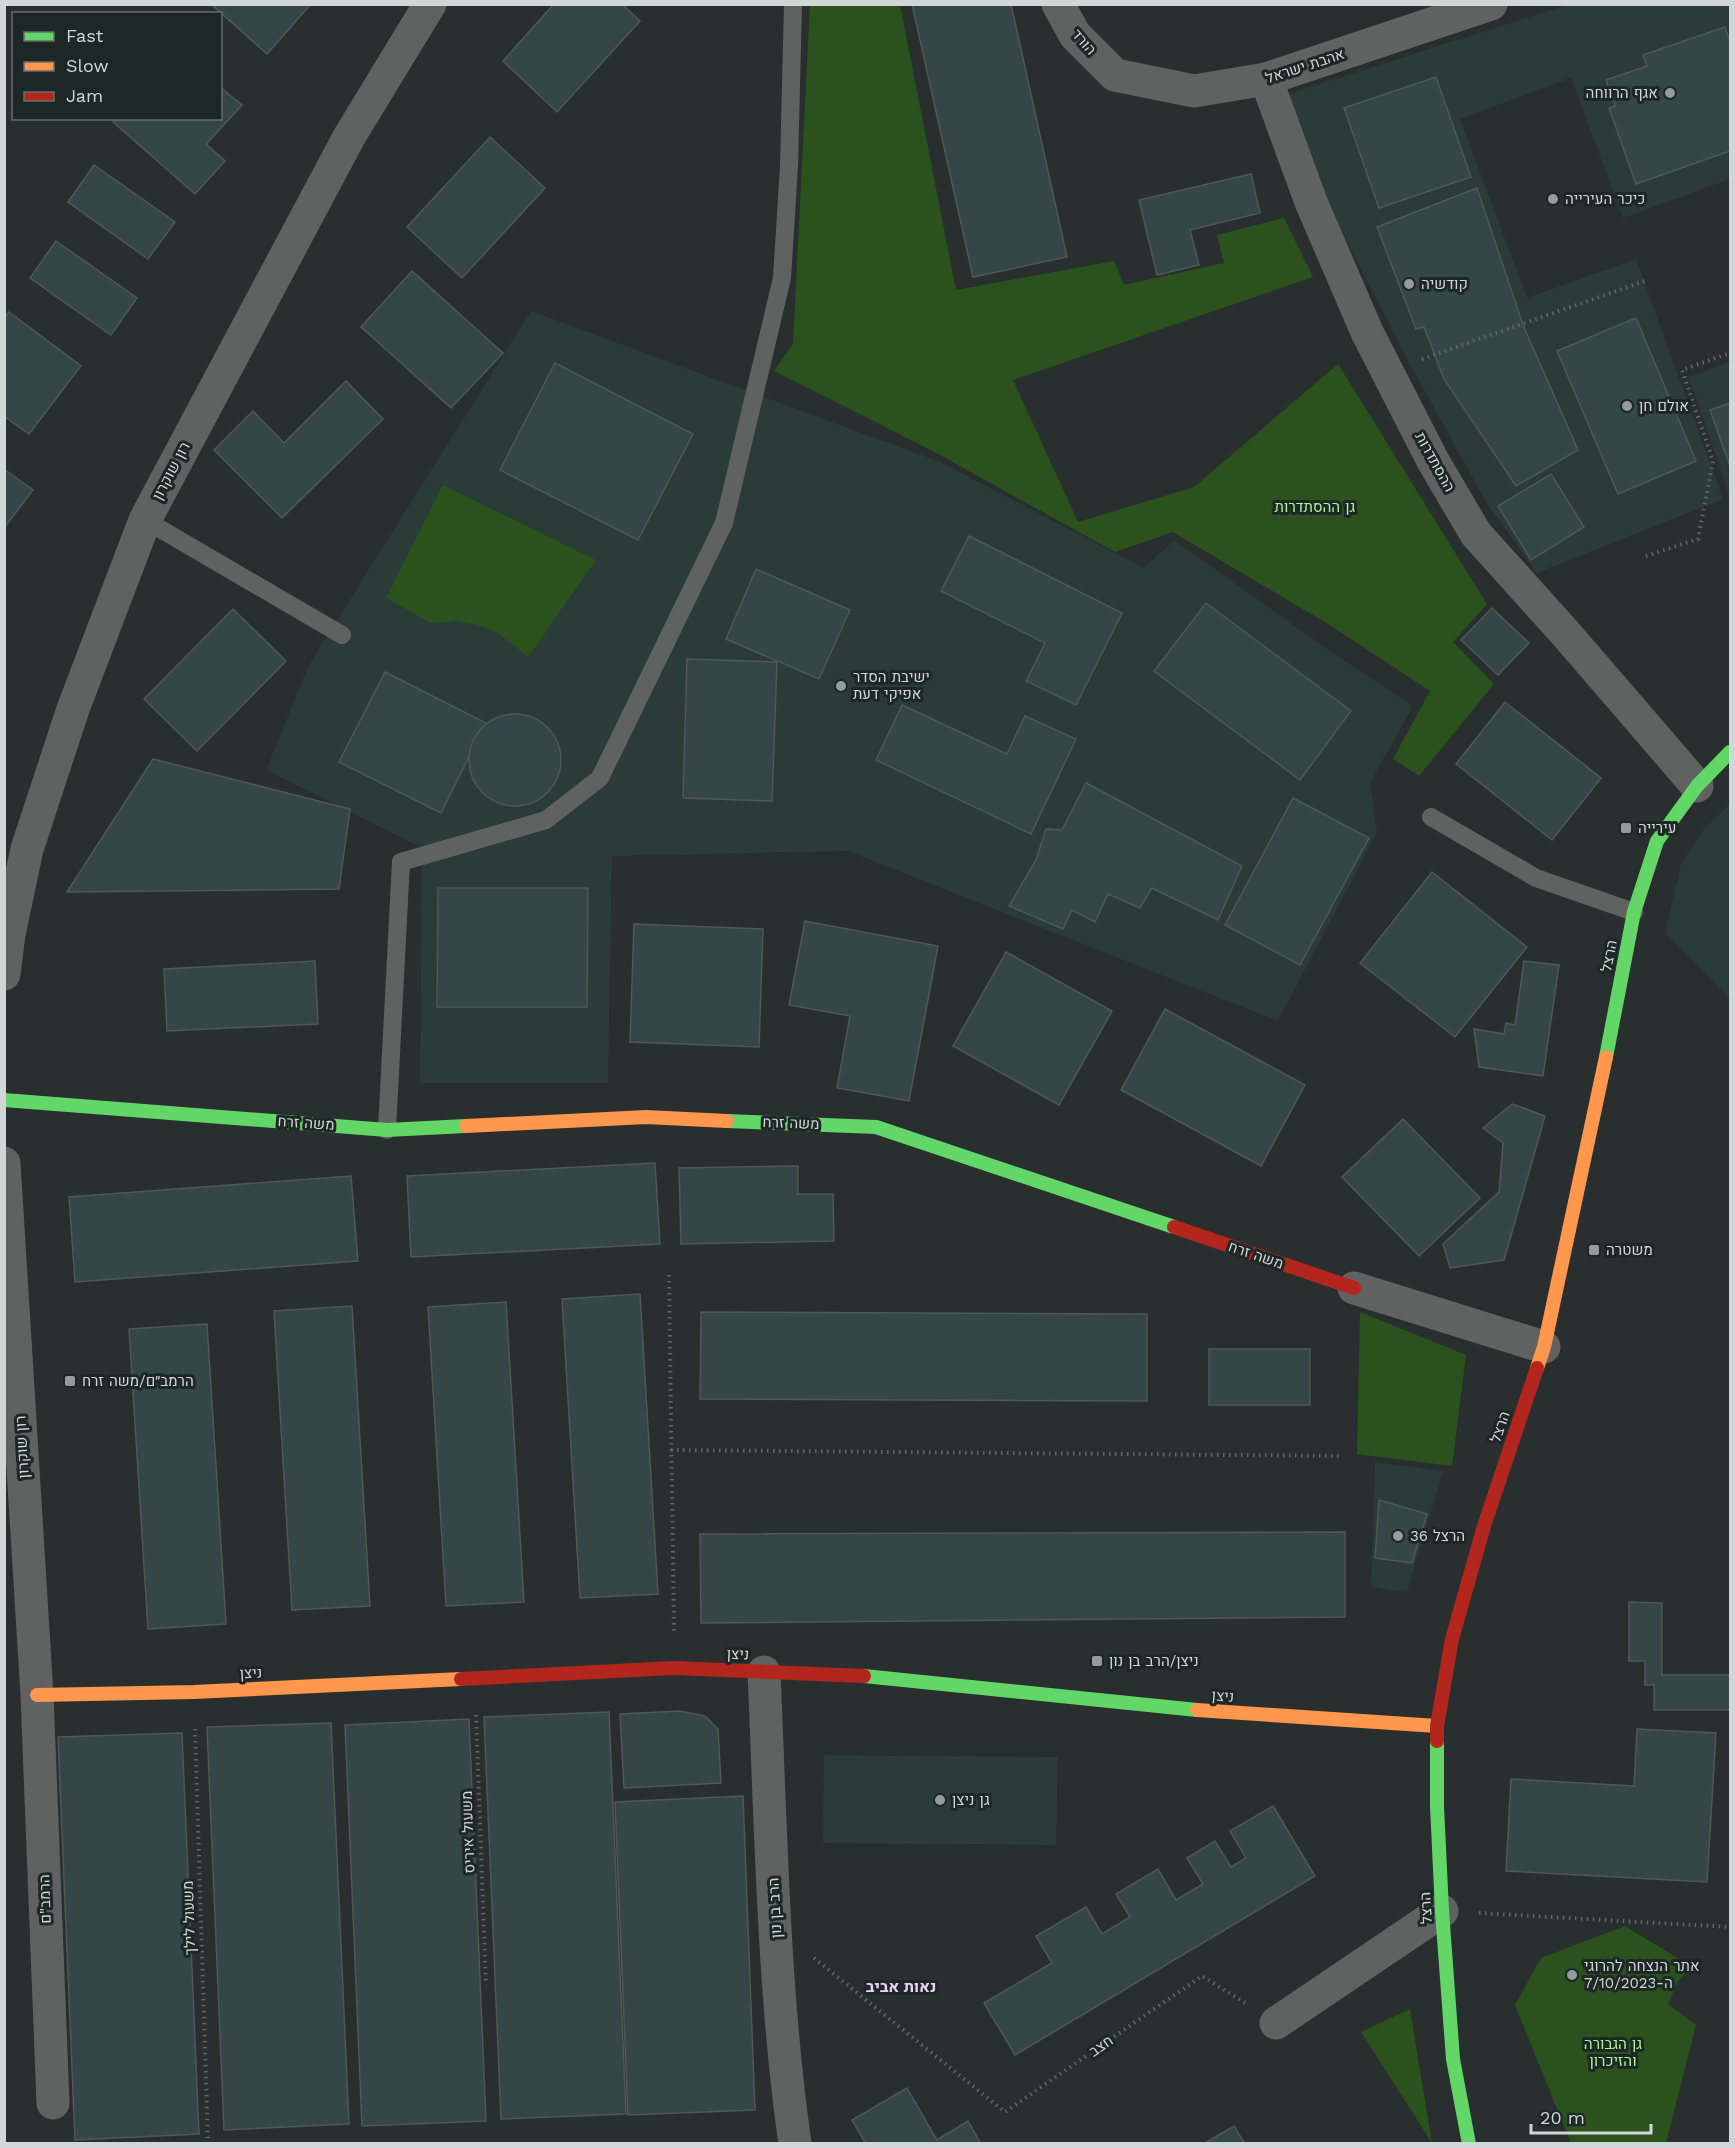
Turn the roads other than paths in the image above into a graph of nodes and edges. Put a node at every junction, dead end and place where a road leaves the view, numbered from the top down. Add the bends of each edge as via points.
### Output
1 (429, 4) edge
2 (793, 4) edge
3 (1058, 4) edge
4 (1491, 4) edge
5 (1115, 75) joint
6 (1266, 80) junction
7 (146, 520) junction
8 (342, 635) dead end
9 (1731, 752) edge
10 (1697, 786) junction
11 (1431, 817) dead end
12 (1634, 912) junction
13 (4, 974) edge
14 (4, 1100) edge
15 (387, 1130) junction
16 (4, 1163) edge
17 (1354, 1288) joint
18 (1544, 1347) junction
19 (764, 1672) junction
20 (37, 1695) junction
21 (1437, 1726) junction
22 (1442, 1911) junction
23 (1276, 2023) road end
24 (53, 2103) dead end
25 (795, 2144) edge
26 (1469, 2144) edge

1 - 7 street, רון שוקרון via 349,137
2 - 15 lane via 782,278 724,523 600,778 546,820 401,862
3 - 5 street, הורד via 1075,35
4 - 6 street, אהבת ישראל
5 - 6 street, אהבת ישראל via 1194,91
6 - 10 street, ההסתדרות via 1311,202 1366,332 1476,534
7 - 8 lane
7 - 13 street, רון שוקרון via 73,709 27,849
9 - 10 street, הרצל
10 - 12 street, הרצל via 1657,841
11 - 12 lane via 1536,878
12 - 18 street, הרצל
14 - 15 street, משה זרח
15 - 17 street, משה זרח via 646,1117 876,1127
16 - 20 street, רון שוקרון
17 - 18 street, משה זרח
18 - 21 street, הרצל via 1484,1526 1452,1639
19 - 20 street, ניצן via 674,1668 194,1692
19 - 21 street, ניצן via 875,1677 1222,1713
19 - 25 street, הרב בן נון via 776,1928
20 - 24 street, הרמב"ם
21 - 22 street, הרצל
22 - 23 street
22 - 26 street, הרצל via 1454,2059

